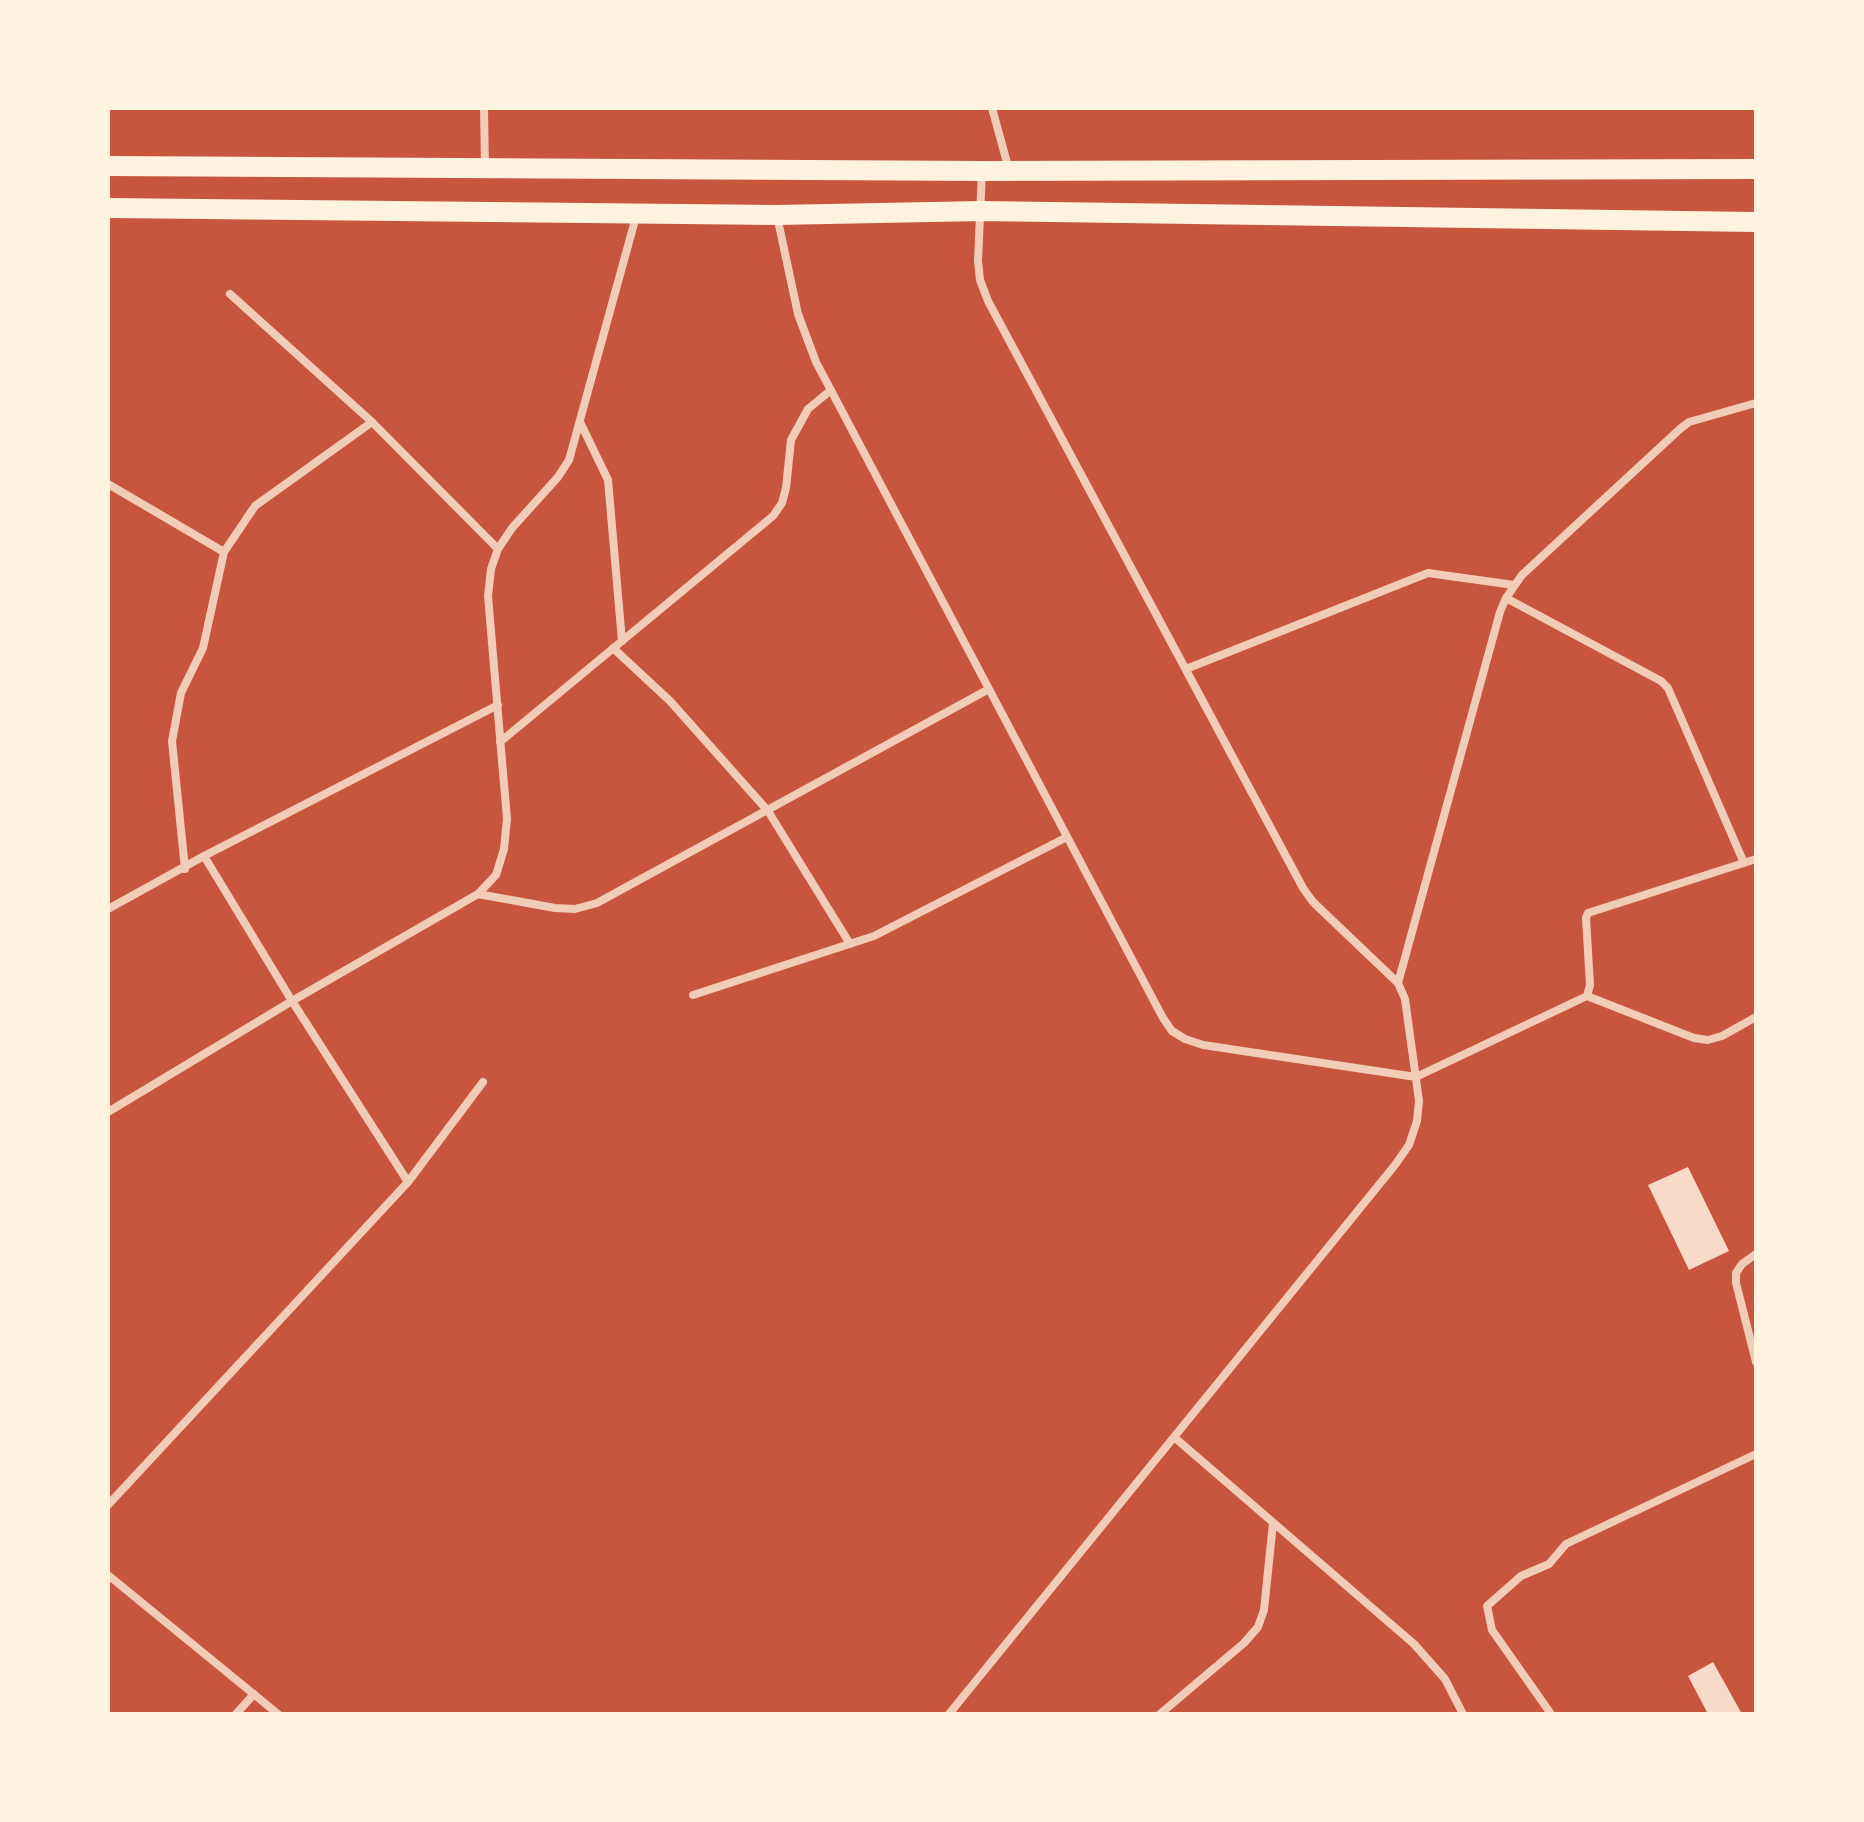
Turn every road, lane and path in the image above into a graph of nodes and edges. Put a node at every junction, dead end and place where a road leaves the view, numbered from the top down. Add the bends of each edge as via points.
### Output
1 (484, 108) edge
2 (992, 108) edge
3 (108, 166) edge
4 (485, 169) junction
5 (1756, 169) edge
6 (982, 171) junction
7 (1009, 171) junction
8 (108, 208) edge
9 (981, 211) junction
10 (637, 213) junction
11 (777, 215) junction
12 (1756, 222) edge
13 (230, 294) dead end
14 (831, 390) junction
15 (1756, 403) edge
16 (372, 422) junction
17 (580, 422) junction
18 (108, 484) edge
19 (498, 549) junction
20 (224, 552) junction
21 (1514, 585) junction
22 (1506, 598) junction
23 (622, 641) junction
24 (613, 648) junction
25 (1186, 669) junction
26 (989, 689) junction
27 (498, 705) junction
28 (500, 742) junction
29 (768, 811) junction
30 (1067, 837) junction
31 (204, 856) junction
32 (1756, 859) edge
33 (1744, 863) junction
34 (185, 869) junction
35 (478, 894) junction
36 (108, 909) edge
37 (850, 944) junction
38 (1398, 983) junction
39 (693, 995) dead end
40 (1587, 996) junction
41 (292, 1001) junction
42 (1756, 1017) edge
43 (1416, 1077) junction
44 (483, 1082) dead end
45 (108, 1112) edge
46 (408, 1182) junction
47 (1756, 1254) edge
48 (1756, 1362) edge
49 (1174, 1437) junction
50 (1756, 1454) edge
51 (108, 1505) edge
52 (1273, 1523) junction
53 (108, 1575) edge
54 (254, 1694) junction
55 (236, 1714) edge
56 (278, 1714) edge
57 (949, 1714) edge
58 (1160, 1714) edge
59 (1463, 1714) edge
60 (1551, 1714) edge

1 - 4 street
2 - 7 street
3 - 4 main road
4 - 6 main road
5 - 7 main road
6 - 7 main road
6 - 9 street
8 - 10 main road
9 - 11 main road
9 - 12 main road
9 - 25 street via 978,261 988,301
10 - 11 main road
10 - 17 street
11 - 14 street via 806,338
13 - 16 street
14 - 23 street via 808,409 791,440 786,488 773,516
14 - 26 street
15 - 21 street via 1681,428
16 - 19 street
16 - 20 street via 255,506
17 - 19 street via 569,460
17 - 23 street via 608,480
18 - 20 street
19 - 27 street via 488,596
20 - 34 street via 203,648 181,693 172,741
21 - 22 street
21 - 25 street via 1428,573
22 - 33 street via 1668,688
22 - 38 street
23 - 24 street
24 - 28 street
24 - 29 street via 670,701
25 - 38 street via 1303,888
26 - 29 street
26 - 30 street
27 - 28 street
27 - 31 street
28 - 35 street via 507,819 504,849 496,875
29 - 35 street via 597,903 555,908
29 - 37 street
30 - 37 street
30 - 43 street via 1172,1031 1203,1045
31 - 34 street
31 - 41 street
32 - 33 street
33 - 40 street via 1588,913
34 - 36 street
35 - 41 street
37 - 39 street
38 - 43 street
40 - 42 street via 1708,1040
40 - 43 street
41 - 45 street
41 - 46 street
43 - 49 street via 1417,1121 1409,1145
44 - 46 street
46 - 51 street
47 - 48 street via 1742,1264 1736,1283
49 - 52 street
49 - 57 street
50 - 60 street via 1566,1544 1549,1564 1521,1576 1487,1606 1492,1630
52 - 58 street via 1258,1627
52 - 59 street via 1414,1644 1445,1679
53 - 54 street
54 - 55 street
54 - 56 street

